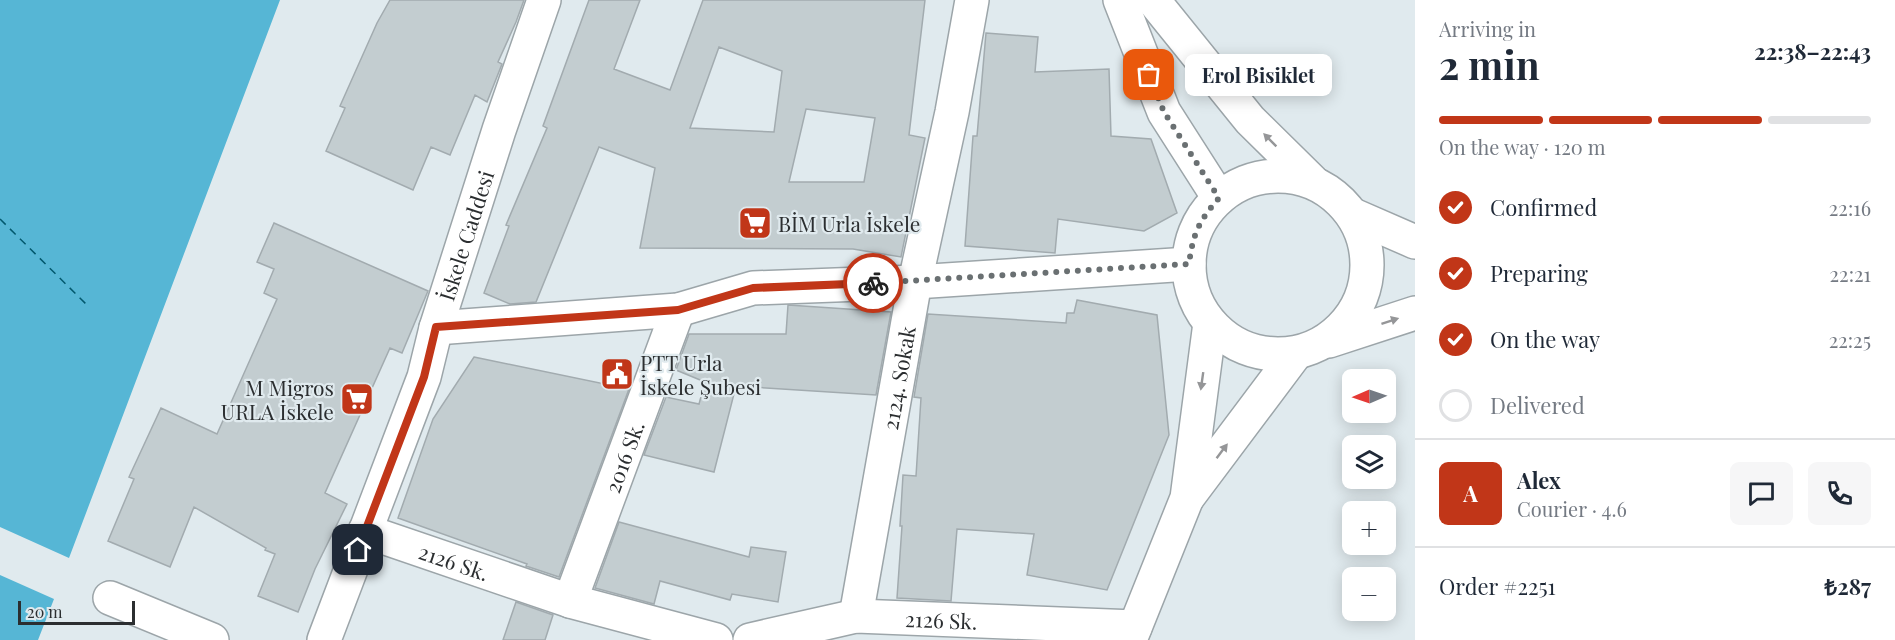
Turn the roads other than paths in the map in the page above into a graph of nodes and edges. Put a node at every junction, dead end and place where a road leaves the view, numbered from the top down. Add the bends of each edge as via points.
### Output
1 (544, 0) edge
2 (972, 0) edge
3 (1120, 0) edge
4 (1153, 0) edge
5 (1312, 181) junction
6 (1219, 198) junction
7 (1353, 215) junction
8 (1415, 242) edge
9 (1189, 264) junction
10 (915, 282) junction
11 (678, 310) junction
12 (1415, 313) edge
13 (1210, 323) junction
14 (436, 327) junction
15 (1310, 348) junction
16 (1187, 498) junction
17 (365, 531) junction
18 (110, 598) dead end
19 (570, 601) junction
20 (856, 616) junction
21 (1133, 634) edge
22 (212, 640) edge
23 (324, 640) edge
24 (716, 640) edge
25 (750, 640) edge

1 - 14 street, İskele Caddesi
2 - 10 street, 2124. Sokak
3 - 6 street via 1164,112
5 -> 4 street via 1250,120
5 - 6 street via 1287,175 1263,176 1239,184
5 - 7 street via 1333,194
6 - 9 street via 1192,239
7 - 8 street
7 - 15 street via 1365,242 1368,270 1362,299 1346,324
9 - 10 street
9 - 13 street via 1191,285
10 - 11 street via 753,288
10 - 20 street, 2124. Sokak
11 - 14 street
11 - 19 street, 2016 Sk.
15 -> 12 street
13 - 15 street via 1249,350 1272,354
13 -> 16 street
14 - 17 street, İskele Caddesi via 424,377
16 -> 15 street
16 - 21 street
17 - 19 street, 2126 Sk.
17 - 23 street, İskele Caddesi
18 - 22 street
19 - 24 street, 2126 Sk.
20 - 21 street, 2126 Sk.
20 - 25 street, 2126 Sk.

